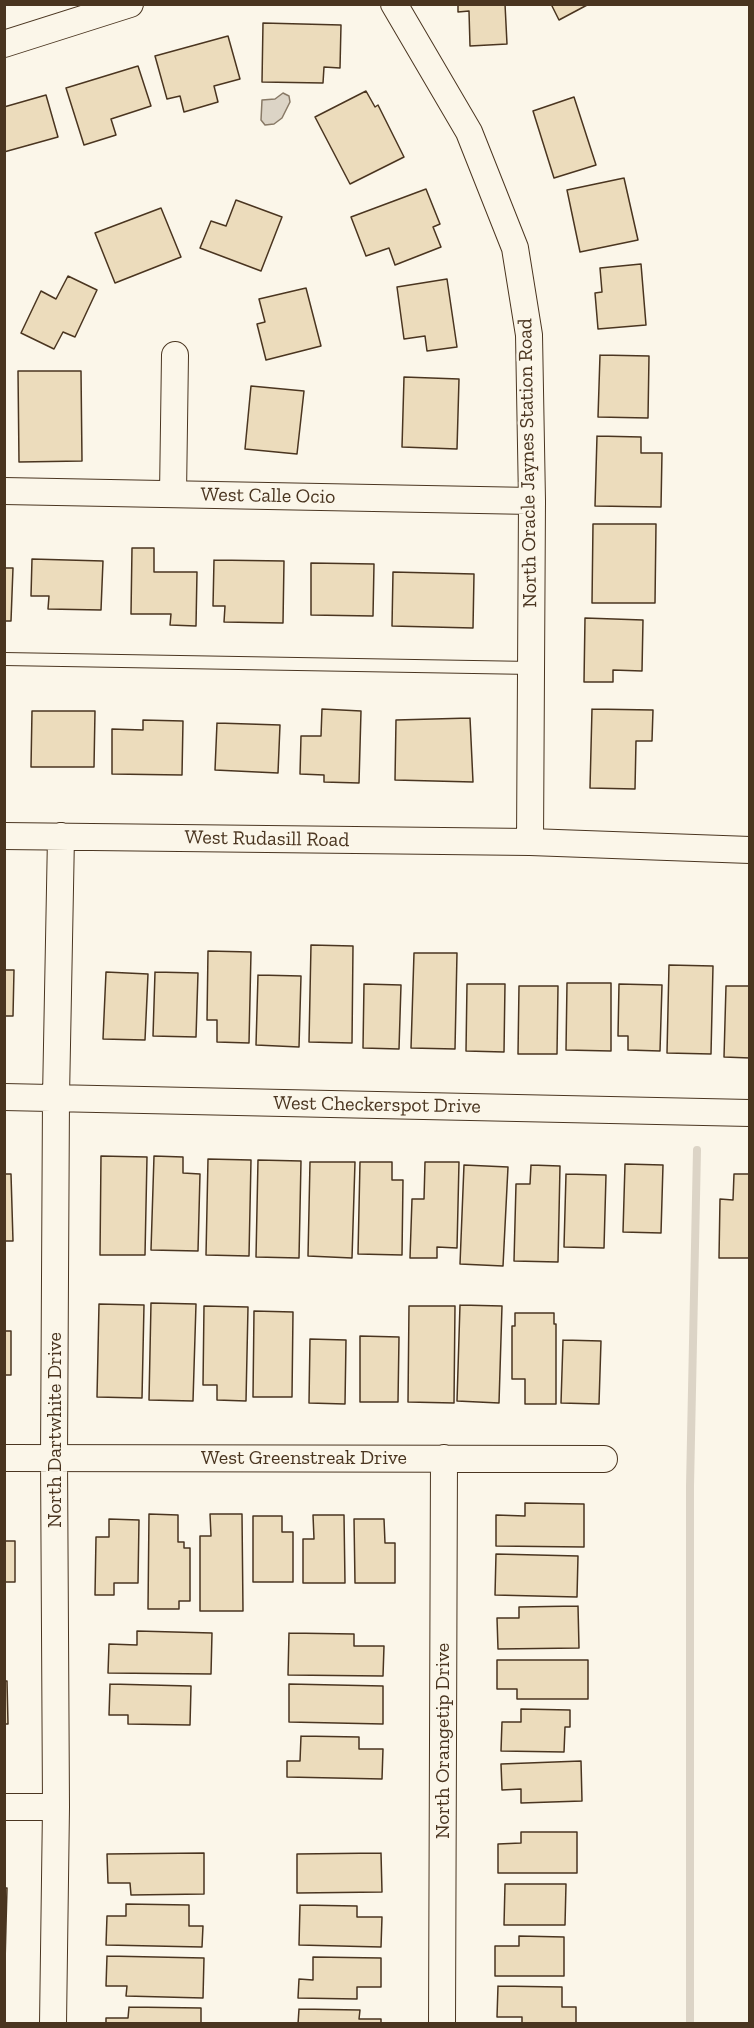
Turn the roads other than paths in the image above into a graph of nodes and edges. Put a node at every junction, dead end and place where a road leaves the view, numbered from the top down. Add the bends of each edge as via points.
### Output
1 (130, 4) edge
2 (394, 4) edge
3 (4, 44) edge
4 (175, 355) dead end
5 (4, 491) edge
6 (172, 494) junction
7 (532, 501) junction
8 (4, 659) edge
9 (532, 668) junction
10 (4, 836) edge
11 (61, 836) junction
12 (530, 842) junction
13 (750, 850) edge
14 (4, 1097) edge
15 (56, 1097) junction
16 (750, 1113) edge
17 (4, 1458) edge
18 (54, 1458) junction
19 (444, 1458) junction
20 (604, 1460) dead end
21 (4, 1807) edge
22 (56, 1807) junction
23 (54, 2024) edge
24 (442, 2024) edge

1 - 3 street
2 - 7 street, North Oracle Jaynes Station Road via 469,132 515,248 529,335
4 - 6 street
5 - 6 street, West Calle Ocio
6 - 7 street, West Calle Ocio
7 - 9 street, North Oracle Jaynes Station Road
8 - 9 lane
9 - 12 street, North Oracle Jaynes Station Road
10 - 11 street, West Rudasill Road
11 - 12 street, West Rudasill Road
11 - 15 street, North Dartwhite Drive
12 - 13 street, West Rudasill Road
14 - 15 street, West Checkerspot Drive
15 - 16 street, West Checkerspot Drive
15 - 18 street, North Dartwhite Drive
17 - 18 street, West Greenstreak Drive
18 - 19 street, West Greenstreak Drive
18 - 22 street, North Dartwhite Drive
19 - 20 street, West Greenstreak Drive
19 - 24 street, North Orangetip Drive
21 - 22 street
22 - 23 street, North Dartwhite Drive

